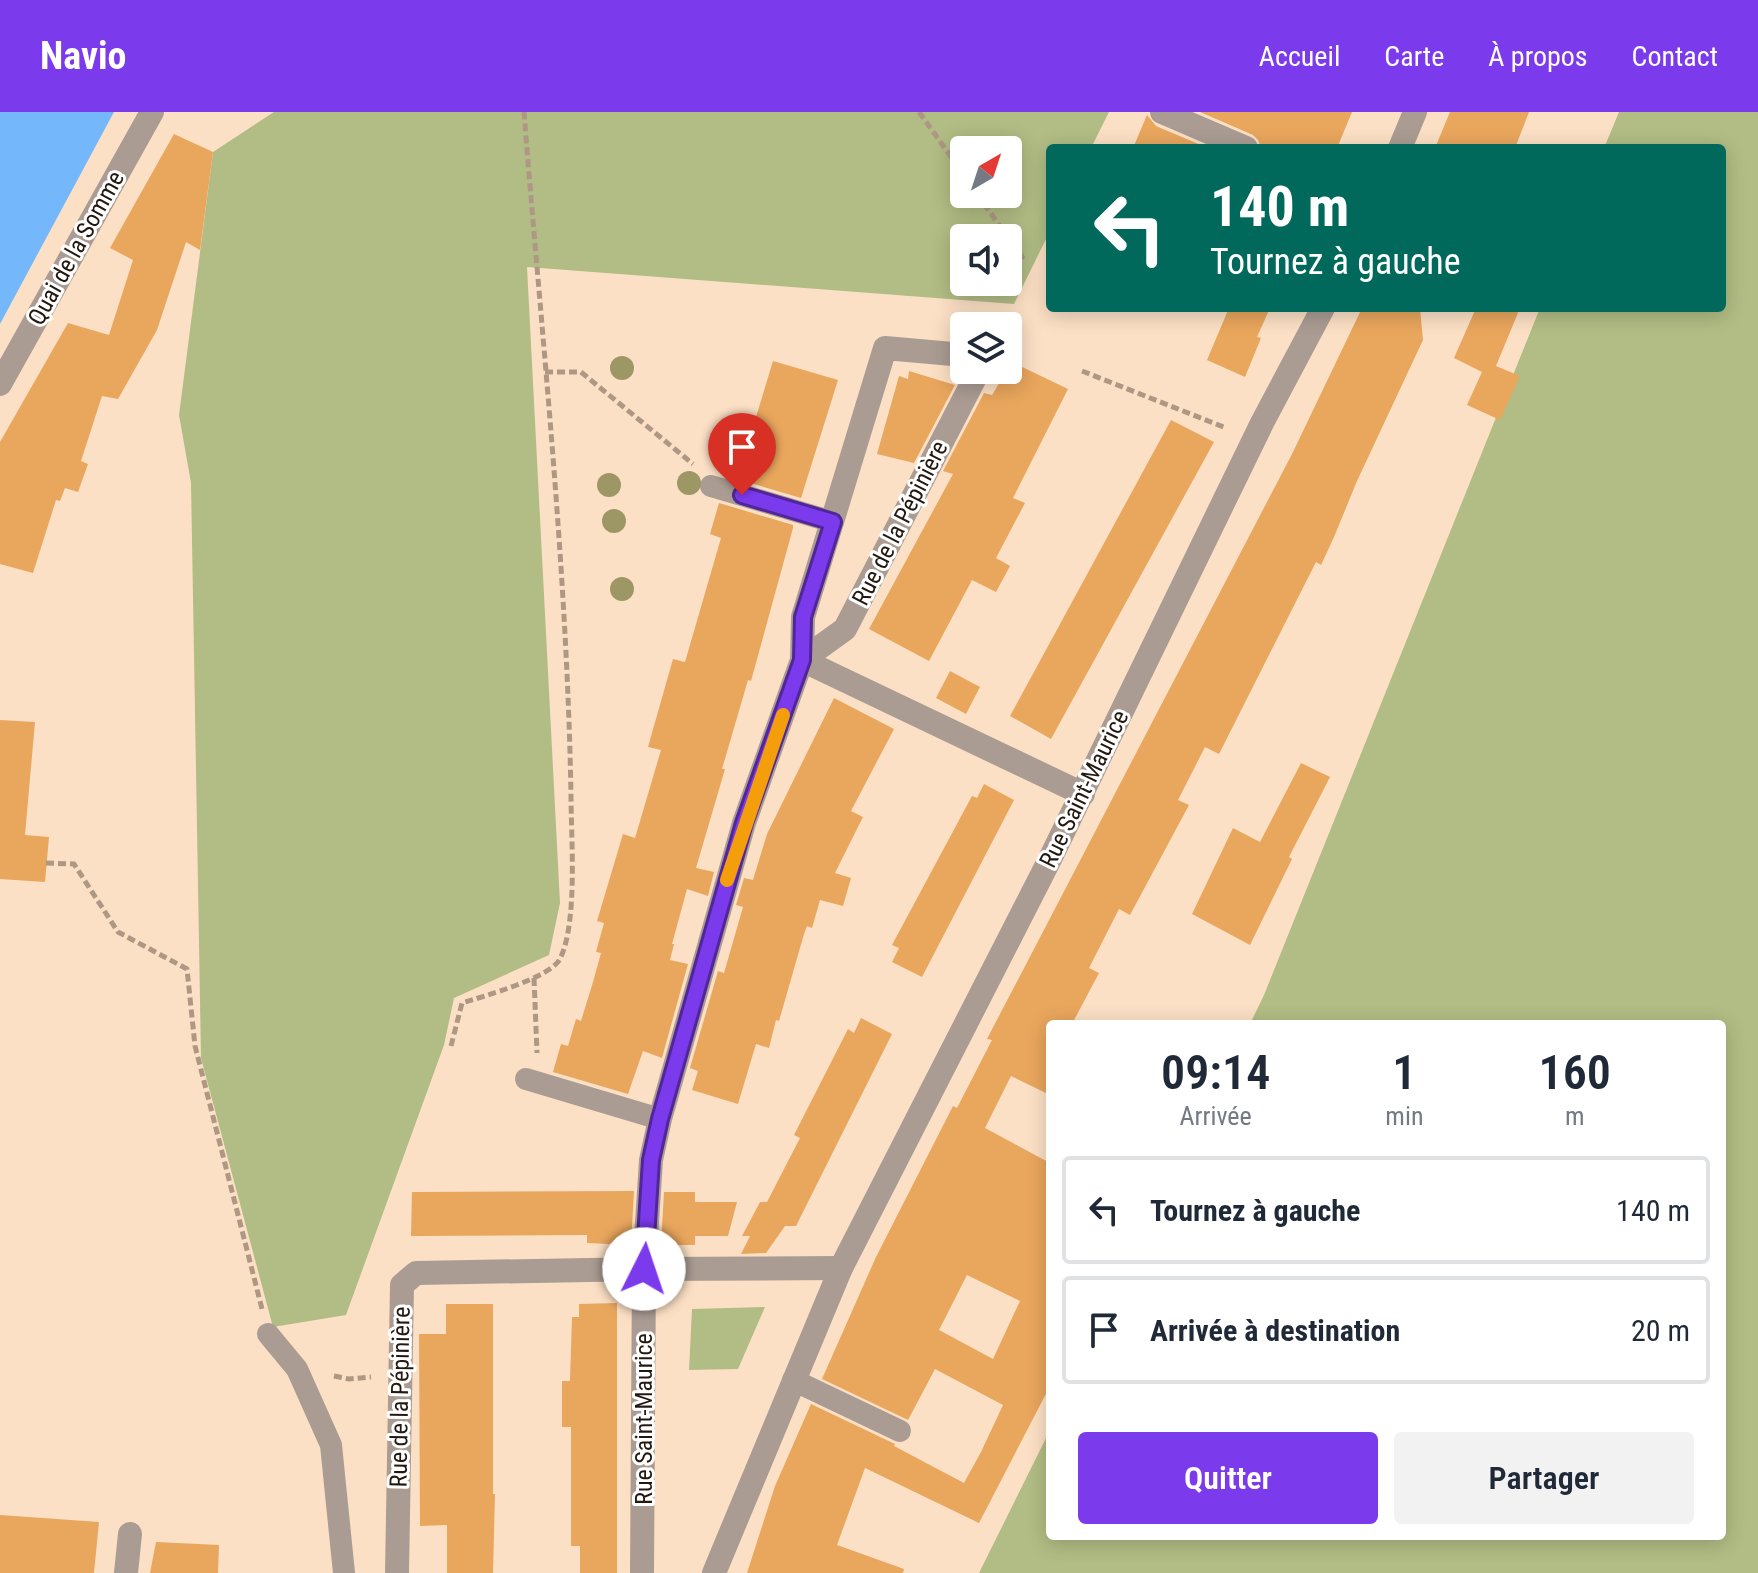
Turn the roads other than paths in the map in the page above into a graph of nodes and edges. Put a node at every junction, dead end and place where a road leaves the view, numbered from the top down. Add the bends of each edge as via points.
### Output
1 (1162, 112) edge
2 (1415, 112) edge
3 (157, 114) edge
4 (1237, 144) edge
5 (1402, 144) edge
6 (1321, 312) edge
7 (950, 354) edge
8 (0, 384) edge
9 (972, 384) edge
10 (711, 486) road end
11 (833, 522) junction
12 (802, 660) junction
13 (1083, 794) junction
14 (526, 1079) dead end
15 (660, 1119) junction
16 (841, 1268) junction
17 (644, 1269) junction
18 (268, 1334) road end
19 (793, 1380) junction
20 (900, 1431) dead end
21 (130, 1534) dead end
22 (126, 1573) edge
23 (344, 1573) edge
24 (397, 1573) edge
25 (642, 1573) edge
26 (714, 1573) edge

1 - 4 street
2 - 5 street
3 - 8 street, Quai de la Somme
6 - 13 street, Rue Saint-Maurice
7 - 11 street, Rue de la Pépinière via 885,348
9 - 12 street, Rue de la Pépinière via 845,629
10 - 11 lane
11 - 12 street, Rue de la Pépinière via 803,617
12 - 13 street
12 - 15 street, Rue de la Pépinière via 744,823
13 - 16 street, Rue Saint-Maurice
14 - 15 lane
15 - 17 street, Rue de la Pépinière via 651,1160
16 - 17 street
16 - 19 street, Rue Saint-Maurice
17 - 24 street, Rue de la Pépinière via 416,1273 402,1285
17 - 25 street, Rue Saint-Maurice
18 - 23 lane via 297,1369 331,1445
19 - 20 lane
19 - 26 street, Rue Saint-Maurice
21 - 22 street

